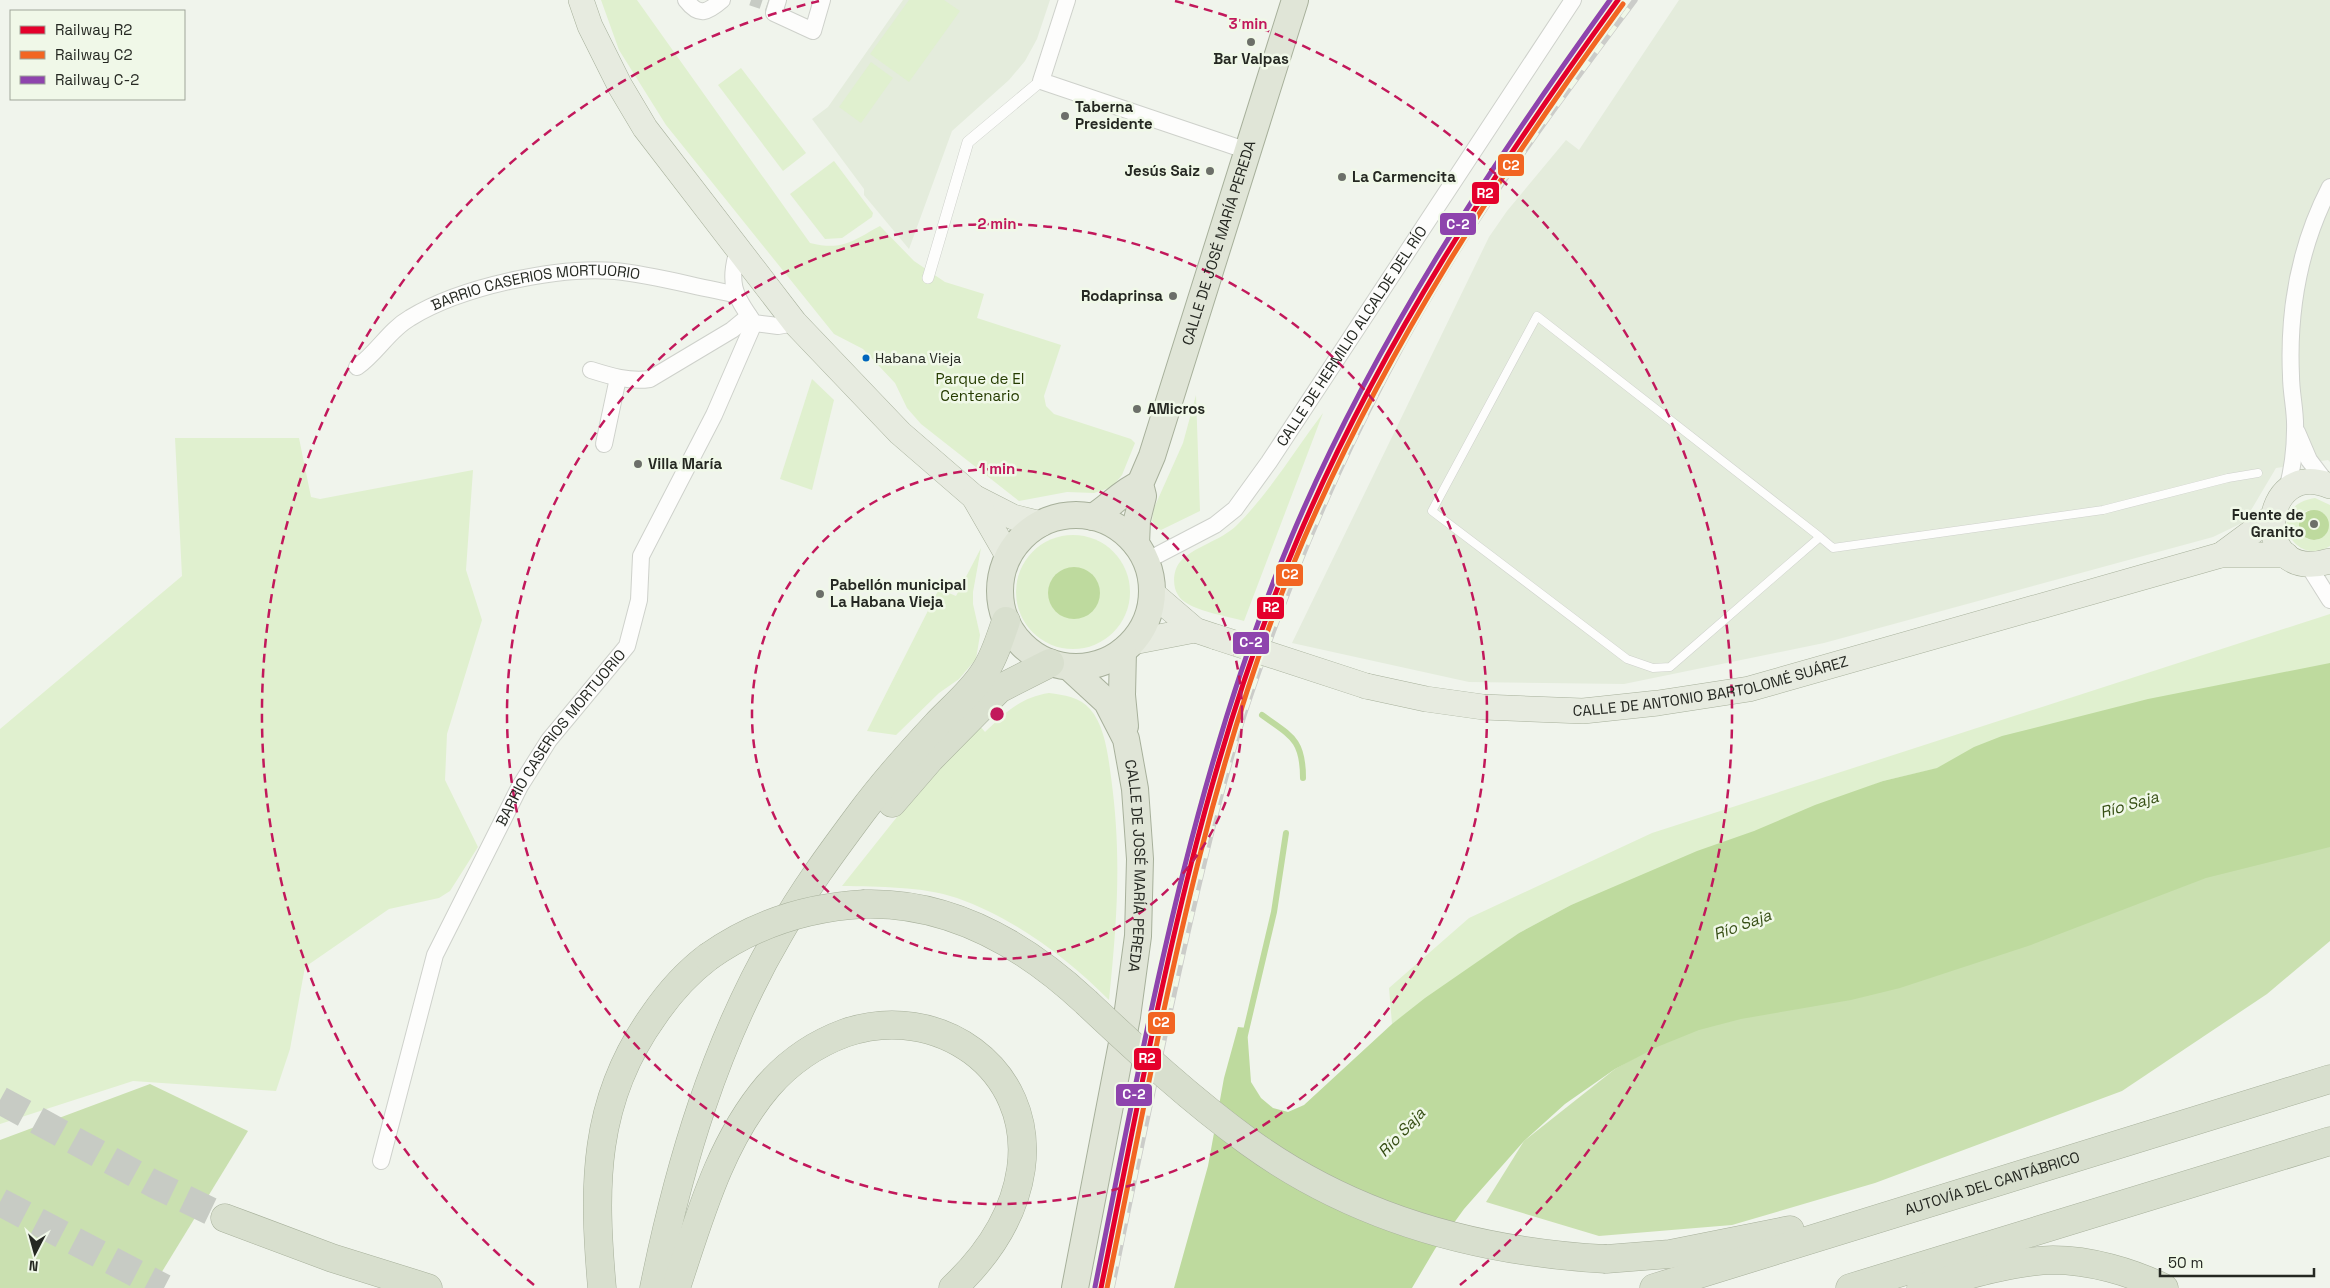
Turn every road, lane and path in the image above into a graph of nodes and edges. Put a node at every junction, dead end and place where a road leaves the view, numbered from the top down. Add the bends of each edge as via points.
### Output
1 (581, 0) edge
2 (686, 0) edge
3 (722, 0) edge
4 (778, 0) edge
5 (822, 0) edge
6 (1066, 0) edge
7 (1295, 0) edge
8 (1573, 0) edge
9 (1041, 81) junction
10 (1248, 151) junction
11 (2330, 187) edge
12 (739, 247) junction
13 (928, 278) dead end
14 (735, 294) junction
15 (752, 319) junction
16 (795, 322) junction
17 (358, 367) dead end
18 (590, 370) dead end
19 (618, 378) junction
20 (2296, 429) junction
21 (604, 444) dead end
22 (2258, 473) dead end
23 (1140, 484) junction
24 (2329, 486) edge
25 (2287, 490) junction
26 (974, 497) junction
27 (1093, 517) junction
28 (2271, 518) junction
29 (1041, 524) junction
30 (1820, 537) junction
31 (1141, 552) junction
32 (1008, 556) junction
33 (2221, 556) junction
34 (2308, 560) edge
35 (1152, 593) junction
36 (2330, 600) edge
37 (1006, 621) junction
38 (1205, 634) junction
39 (1128, 646) junction
40 (1060, 665) junction
41 (1126, 739) junction
42 (2330, 1080) edge
43 (2218, 1113) junction
44 (2330, 1141) edge
45 (381, 1161) dead end
46 (225, 1218) tunnel mouth
47 (428, 1288) edge
48 (602, 1288) edge
49 (654, 1288) edge
50 (672, 1288) edge
51 (676, 1288) edge
52 (953, 1288) edge
53 (1074, 1288) edge
54 (1654, 1288) edge
55 (1850, 1288) edge
56 (1921, 1288) edge
57 (2164, 1288) edge

1 - 12 main road via 590,26 620,86 645,128
2 - 3 street via 692,9 699,12
4 - 5 street via 774,13 813,31
6 - 9 street
7 - 10 highway, CALLE DE JOSÉ MARÍA PEREDA
8 - 31 street, CALLE DE HERMILIO ALCALDE DEL RÍO via 1246,496 1215,525
9 - 10 street
9 - 13 street via 968,142
10 - 23 highway, CALLE DE JOSÉ MARÍA PEREDA via 1152,456
11 - 20 street via 2306,245 2295,297 2290,358
12 - 14 street via 732,266
12 - 16 main road
14 - 15 street
14 - 17 street, BARRIO CASERIOS MORTUORIO via 616,272 582,270 538,275 492,285 429,307 408,318
15 - 16 street via 778,326
15 - 19 street via 650,379
15 - 45 street, BARRIO CASERIOS MORTUORIO via 714,415 641,556 639,600 628,646 549,740 520,786 435,955
16 - 26 main road via 900,433
18 - 19 street
19 - 21 street
20 - 24 street via 2309,460
20 - 25 street
22 - 30 lane via 2103,510 1833,548
23 - 27 highway
23 - 31 highway, CALLE DE JOSÉ MARÍA PEREDA via 1143,496 1137,520
24 - 25 main road via 2306,483
25 - 28 main road via 2276,504
26 - 29 main road via 1013,517
26 - 32 main road
27 - 29 highway via 1061,517
27 - 31 highway via 1112,524
28 - 33 main road, CALLE DE ANTONIO BARTOLOMÉ SUÁREZ
28 - 34 main road via 2274,538
29 - 32 highway via 1022,538
30 - 30 lane via 1537,316 1432,510 1627,659 1662,668 1670,667
31 - 35 highway via 1151,576
32 - 37 highway via 1000,588
33 - 34 main road, CALLE DE ANTONIO BARTOLOMÉ SUÁREZ
33 - 38 main road, CALLE DE ANTONIO BARTOLOMÉ SUÁREZ, bridge via 1749,689 1667,702 1583,710 1483,707 1426,699 1366,686
34 - 36 street
35 - 38 main road, CALLE DE ANTONIO BARTOLOMÉ SUÁREZ
35 - 39 highway via 1148,616
37 - 40 highway via 1024,646
37 - 49 highway via 985,672 877,792 816,875 779,934 718,1058 696,1120
38 - 39 main road, CALLE DE ANTONIO BARTOLOMÉ SUÁREZ
39 - 40 highway via 1094,665
39 - 41 highway, CALLE DE JOSÉ MARÍA PEREDA via 1122,695
40 - 41 highway, CALLE DE JOSÉ MARÍA PEREDA via 1107,702
40 - 50 highway via 999,689 930,758 857,848 801,932 770,990 713,1116 696,1168
41 - 53 highway, CALLE DE JOSÉ MARÍA PEREDA via 1140,835 1138,936 1120,1058
42 - 43 highway, AUTOVÍA DEL CANTÁBRICO
43 - 48 highway, bridge via 1799,1228 1670,1254 1606,1259 1533,1253 1451,1237 1386,1216 1279,1162 1217,1118 1035,960 977,926 924,909 865,904 833,906 784,918 743,935 708,957 661,1004 626,1057 615,1085 600,1144 597,1228
43 - 54 highway, AUTOVÍA DEL CANTÁBRICO
44 - 55 highway
46 - 47 highway
51 - 52 highway via 725,1154 735,1133 768,1086 807,1051 835,1037 858,1029 904,1024 927,1028 969,1048 1005,1086 1020,1122 1021,1169 1005,1222 992,1245
56 - 57 highway via 2053,1260 2105,1267

